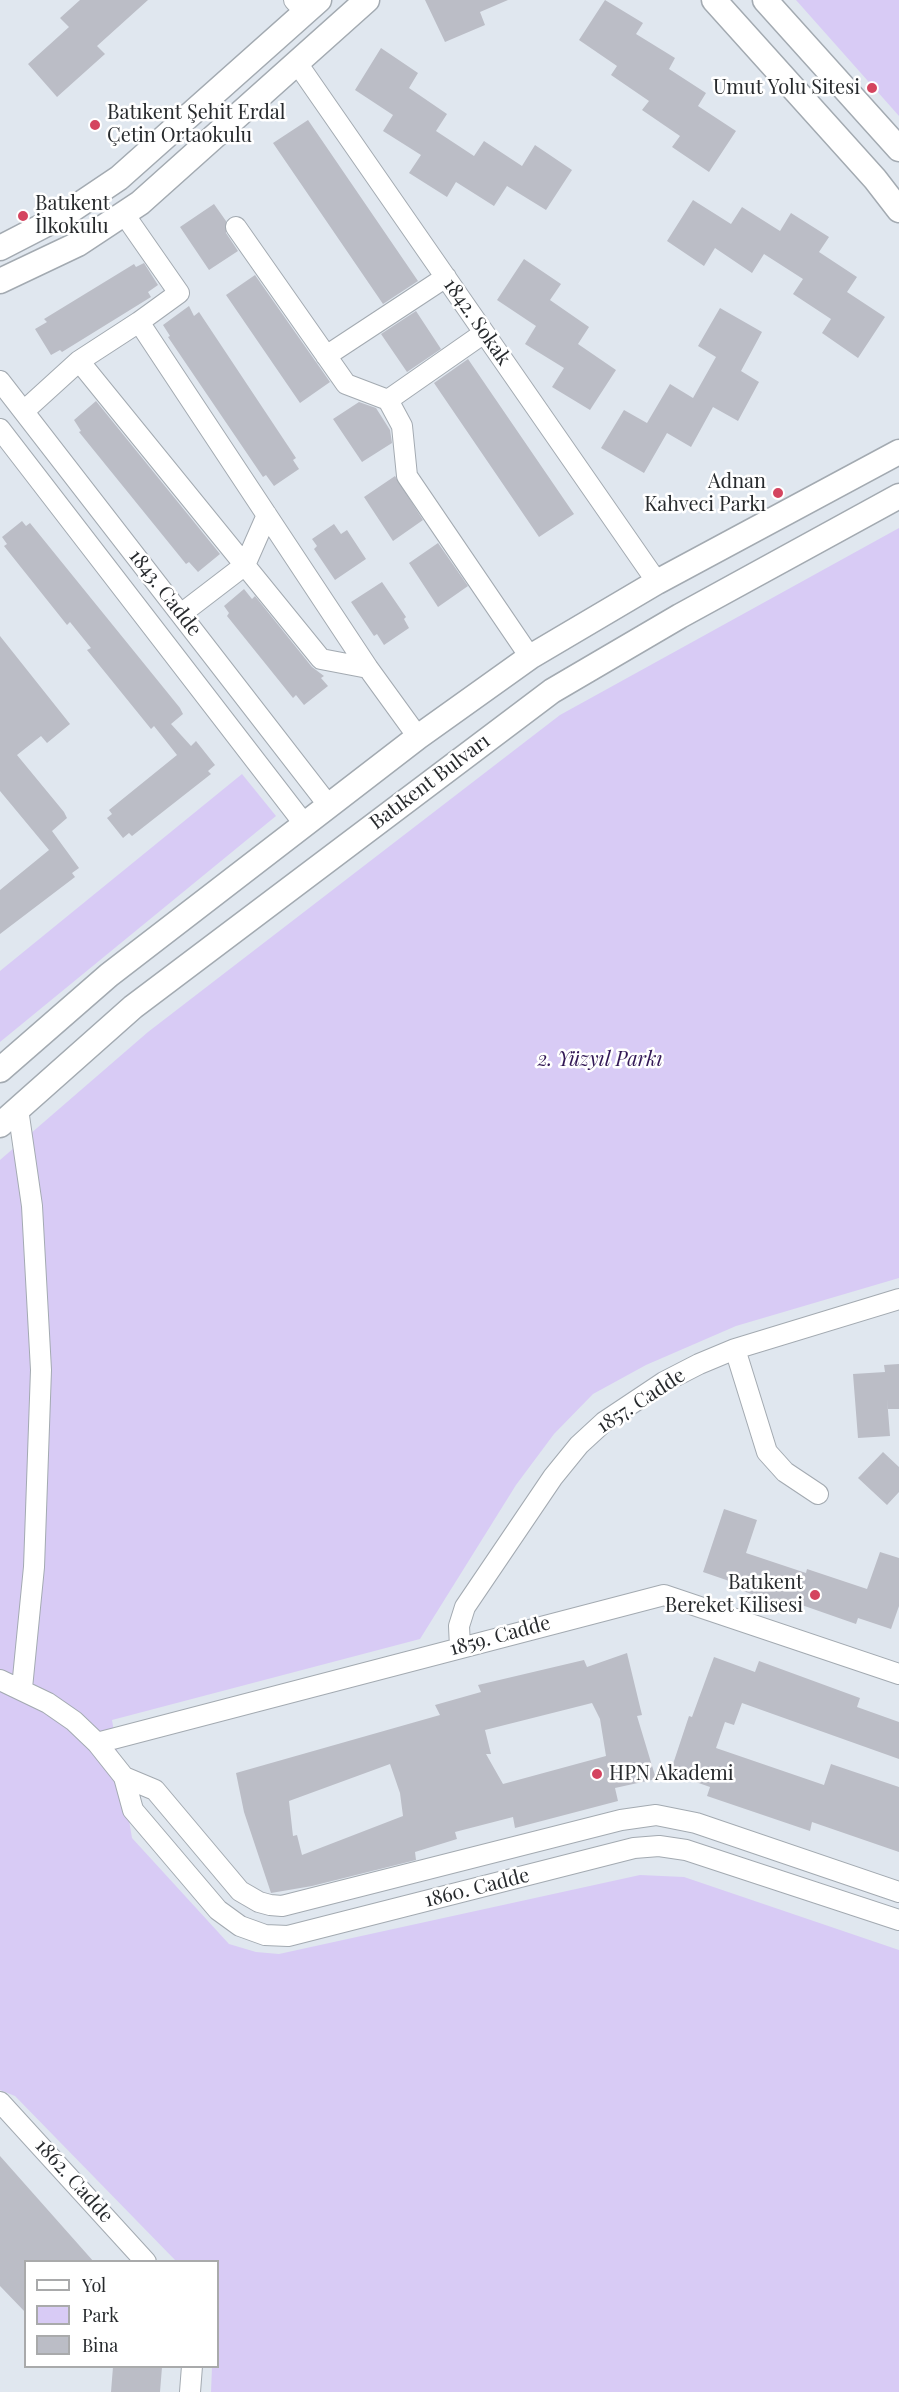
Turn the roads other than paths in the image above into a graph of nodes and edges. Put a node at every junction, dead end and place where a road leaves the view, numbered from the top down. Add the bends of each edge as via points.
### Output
1 (366, 0) edge
2 (714, 0) edge
3 (765, 0) edge
4 (306, 4) edge
5 (327, 36) junction
6 (297, 63) junction
7 (899, 149) edge
8 (899, 210) edge
9 (124, 214) junction
10 (236, 227) dead end
11 (0, 248) edge
12 (446, 277) junction
13 (0, 281) edge
14 (139, 322) junction
15 (484, 333) junction
16 (326, 356) junction
17 (79, 361) junction
18 (0, 381) edge
19 (388, 400) junction
20 (24, 411) junction
21 (0, 429) edge
22 (899, 452) edge
23 (899, 496) edge
24 (267, 515) junction
25 (244, 565) junction
26 (657, 582) junction
27 (181, 614) junction
28 (530, 657) junction
29 (368, 668) junction
30 (418, 737) junction
31 (329, 806) junction
32 (305, 825) junction
33 (0, 1070) edge
34 (18, 1109) junction
35 (0, 1125) edge
36 (899, 1299) edge
37 (735, 1349) junction
38 (818, 1494) dead end
39 (460, 1647) junction
40 (899, 1674) edge
41 (0, 1680) edge
42 (22, 1688) junction
43 (97, 1743) junction
44 (124, 1777) junction
45 (899, 1892) edge
46 (899, 1920) edge
47 (0, 2102) edge
48 (144, 2260) edge
49 (192, 2368) edge
50 (190, 2392) edge

1 - 5 main road
2 - 8 main road
3 - 7 main road
4 - 5 main road
4 - 11 main road via 119,178 64,215
5 - 6 main road
6 - 9 main road
6 - 12 street, 1842. Sokak
9 - 13 main road via 58,255
9 - 14 street via 179,293
10 - 16 street
12 - 15 street, 1842. Sokak
12 - 16 street
14 - 17 street
14 - 24 street
15 - 19 street
15 - 26 street, 1842. Sokak
16 - 19 street via 346,384
17 - 20 street
17 - 25 street
18 - 20 street, 1843. Cadde
19 - 28 street via 402,426 407,476
20 - 27 street, 1843. Cadde
21 - 32 street, 1843. Cadde
22 - 26 main road
23 - 34 main road, Batıkent Bulvarı via 552,691 133,1007
24 - 25 street
24 - 29 street
25 - 27 street
25 - 29 street via 321,659
26 - 28 main road
27 - 31 street, 1843. Cadde
28 - 30 main road
29 - 30 street
30 - 31 main road
31 - 32 main road
32 - 33 main road via 109,975
34 - 35 main road, Batıkent Bulvarı
34 - 42 street via 32,1206 41,1370 34,1568
36 - 37 street, 1857. Cadde
37 - 38 street via 767,1452 785,1472
37 - 39 street, 1857. Cadde via 636,1399 579,1445 465,1607 459,1626
39 - 40 street, 1859. Cadde via 664,1595
39 - 43 street, 1859. Cadde
41 - 42 street, 1860. Cadde
42 - 43 street, 1860. Cadde via 74,1721
43 - 44 street, 1860. Cadde
44 - 45 street, 1860. Cadde via 155,1790 240,1891 270,1905 282,1906 621,1820 656,1815 696,1823
44 - 46 street, 1860. Cadde via 133,1810 218,1910 240,1926 265,1935 288,1936 634,1848 659,1846 686,1850
47 - 48 street, 1862. Cadde
49 - 50 street

